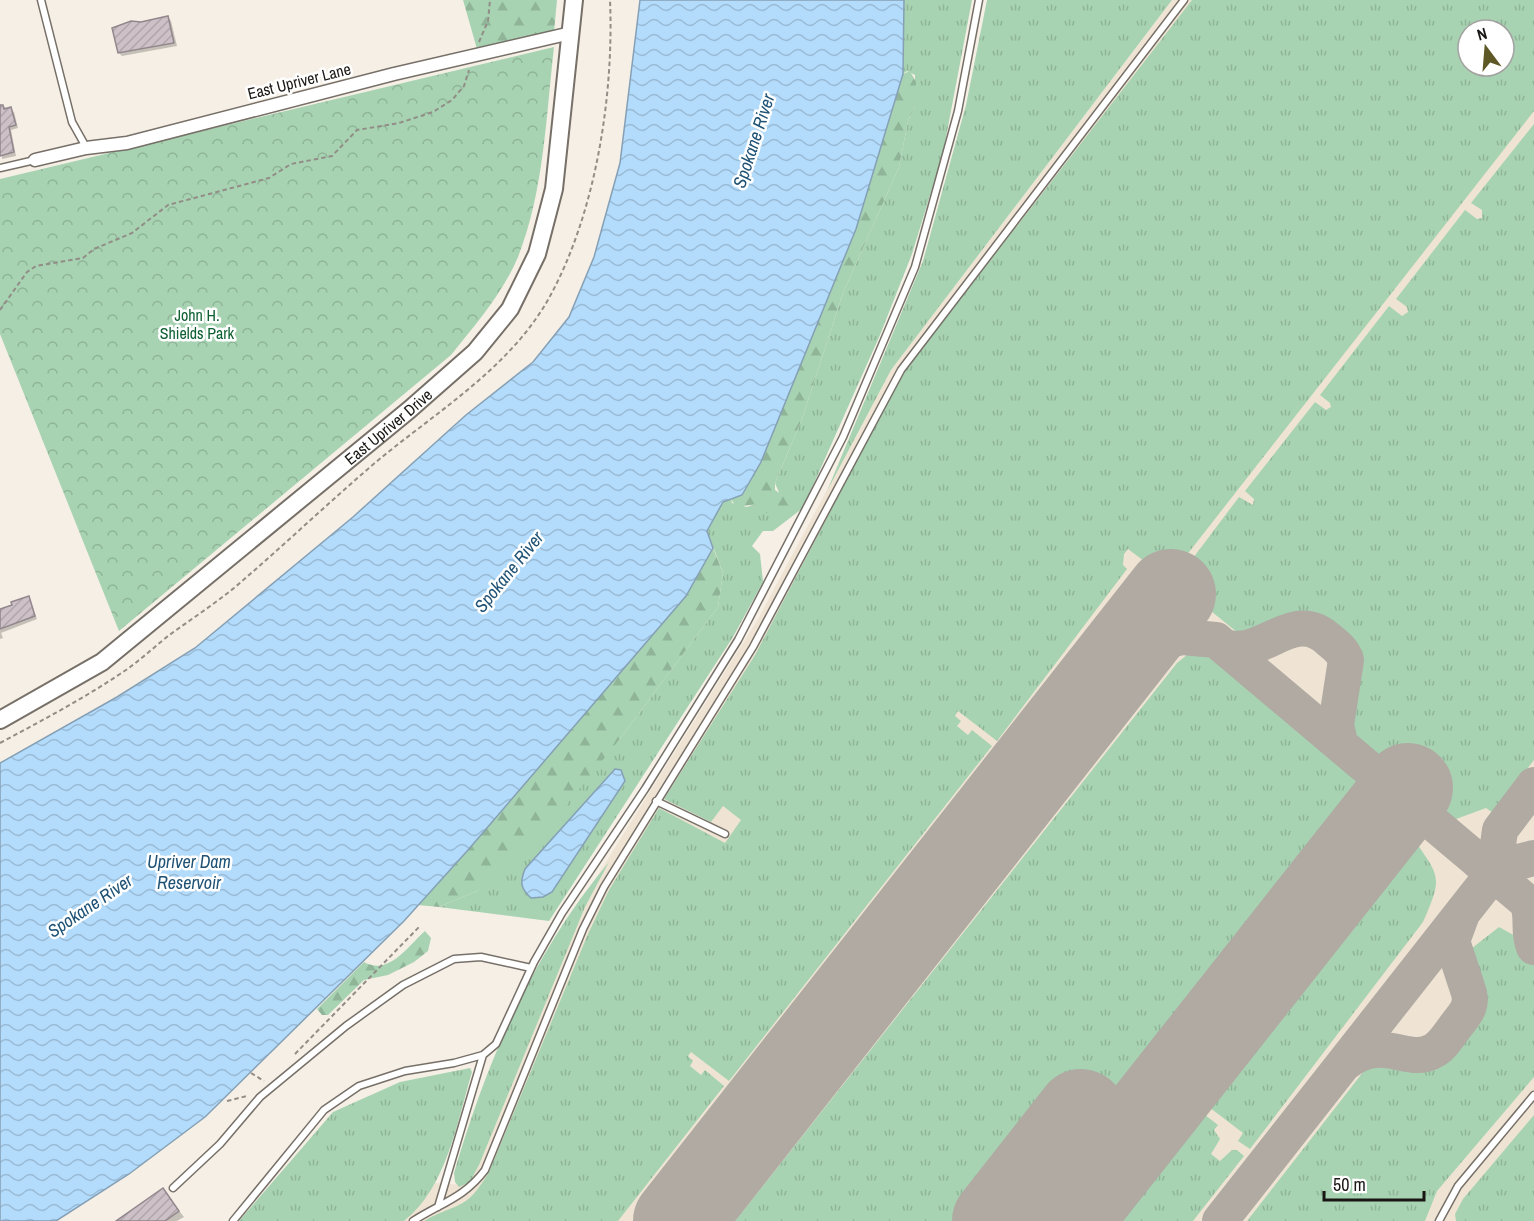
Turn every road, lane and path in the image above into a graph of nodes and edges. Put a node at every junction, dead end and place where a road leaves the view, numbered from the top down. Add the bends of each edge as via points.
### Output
1 (41, 0) edge
2 (490, 0) edge
3 (574, 0) edge
4 (980, 0) edge
5 (1184, 0) edge
6 (571, 33) junction
7 (474, 56) junction
8 (86, 148) junction
9 (35, 160) joint
10 (0, 168) edge
11 (0, 310) edge
12 (0, 720) edge
13 (656, 801) junction
14 (725, 834) dead end
15 (419, 927) dead end
16 (531, 968) junction
17 (295, 1054) dead end
18 (483, 1055) junction
19 (251, 1073) dead end
20 (271, 1079) dead end
21 (267, 1083) junction
22 (261, 1089) dead end
23 (255, 1095) dead end
24 (1534, 1095) edge
25 (227, 1101) dead end
26 (173, 1188) dead end
27 (438, 1207) junction
28 (233, 1221) edge
29 (413, 1221) edge
30 (1439, 1221) edge

1 - 8 lane via 72,122
2 - 7 path via 488,21
3 - 6 main road, East Upriver Drive
4 - 16 lane via 958,111 915,267 843,437 738,640 645,789 561,913
5 - 13 lane via 901,370 753,647
6 - 7 street, East Upriver Lane
6 - 12 main road, East Upriver Drive via 554,189 537,254 510,309 476,352 102,662
7 - 8 street, East Upriver Lane via 127,143
7 - 11 path via 464,86 452,100 433,112 357,130 332,156 291,164 269,178 168,205 132,232 83,258 36,266 27,272
8 - 9 street, East Upriver Lane
9 - 10 lane
13 - 14 lane
13 - 27 lane via 613,870 583,929 485,1170 465,1192
15 - 17 path
16 - 18 lane via 496,1044
16 - 26 lane via 481,957 454,959 403,985 260,1096 220,1144
18 - 27 lane
18 - 28 lane via 405,1071 359,1086 324,1110
19 - 21 path
20 - 21 path
21 - 22 path
23 - 25 path
24 - 30 lane via 1458,1186
27 - 29 lane

